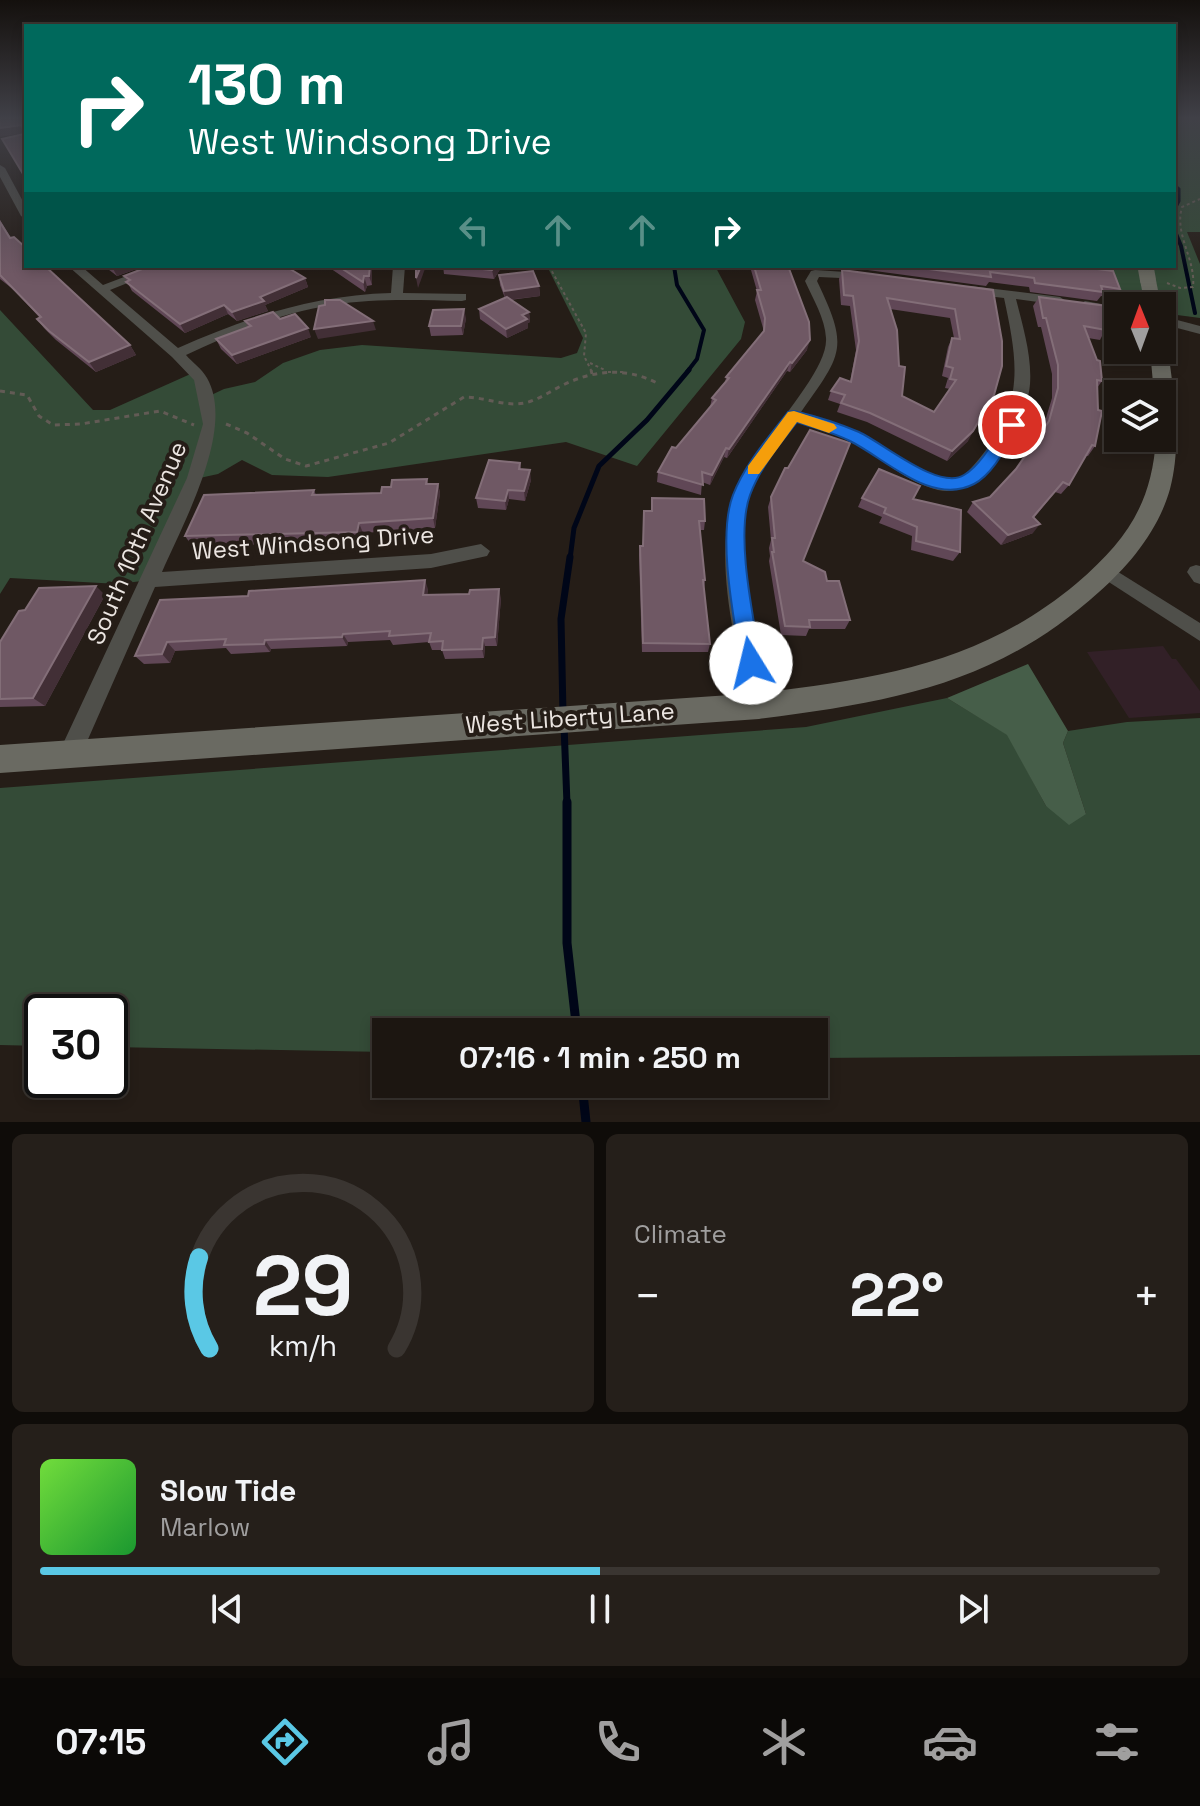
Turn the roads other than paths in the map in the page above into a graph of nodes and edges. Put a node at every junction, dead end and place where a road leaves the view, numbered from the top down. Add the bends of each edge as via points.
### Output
1 (1, 169) edge
2 (24, 212) edge
3 (76, 268) edge
4 (159, 268) edge
5 (399, 268) edge
6 (1147, 272) edge
7 (878, 278) edge
8 (950, 287) edge
9 (102, 289) junction
10 (1151, 292) edge
11 (1009, 295) junction
12 (396, 297) junction
13 (462, 297) dead end
14 (1104, 309) edge
15 (1176, 320) edge
16 (1200, 321) edge
17 (1176, 323) edge
18 (1200, 330) edge
19 (177, 354) junction
20 (1160, 364) edge
21 (794, 415) junction
22 (481, 551) dead end
23 (1107, 572) junction
24 (149, 580) junction
25 (1200, 633) edge
26 (759, 706) junction
27 (70, 754) junction
28 (0, 759) edge

1 - 2 street
3 - 9 street, South 10th Avenue
4 - 9 street
5 - 12 street
6 - 10 street
7 - 21 street via 815,273 811,281 834,342
8 - 11 street
9 - 19 street, South 10th Avenue
11 - 14 street
11 - 21 street via 1024,353 1022,393 1012,425 970,479 949,486 921,476 854,436
12 - 13 street
12 - 19 street via 291,310
15 - 16 street
17 - 18 street
19 - 24 street, South 10th Avenue via 201,379 210,424 195,478
20 - 23 street, West Liberty Lane via 1165,451 1159,489 1145,520
21 - 26 street via 756,465 735,525
22 - 24 street, West Windsong Drive via 431,561
23 - 25 street
23 - 26 street, West Liberty Lane via 1043,625 961,667 861,694
24 - 27 street, South 10th Avenue
26 - 27 street, West Liberty Lane
27 - 28 street, West Liberty Lane

